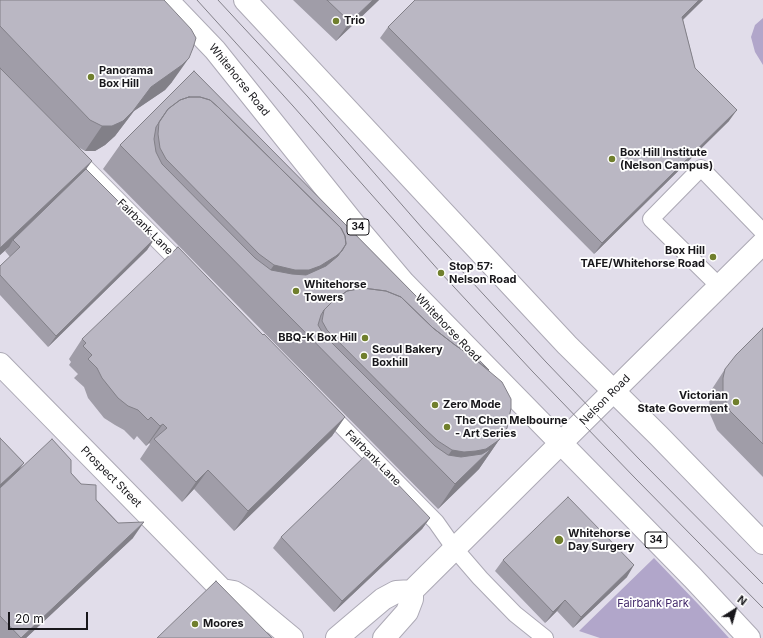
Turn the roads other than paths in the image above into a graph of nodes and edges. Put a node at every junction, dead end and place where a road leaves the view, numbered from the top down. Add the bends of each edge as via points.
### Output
1 (167, 0) edge
2 (245, 0) edge
3 (62, 143) edge
4 (763, 232) edge
5 (763, 243) edge
6 (196, 278) edge
7 (719, 286) junction
8 (0, 364) edge
9 (613, 392) junction
10 (313, 397) edge
11 (561, 443) junction
12 (763, 543) edge
13 (455, 549) junction
14 (222, 590) junction
15 (412, 591) junction
16 (258, 638) edge
17 (292, 638) edge
18 (337, 638) edge
19 (384, 638) edge
20 (545, 638) edge
21 (749, 638) edge

1 - 11 main road, Whitehorse Road / 34 via 215,50 404,283
2 - 9 main road
3 - 6 lane, Fairbank Lane
4 - 7 lane via 701,168 651,219
5 - 7 main road, Nelson Road
7 - 9 main road, Nelson Road
8 - 14 main road, Prospect Street
9 - 11 main road, Nelson Road
9 - 12 main road
10 - 13 lane, Fairbank Lane via 436,522
11 - 13 main road, Nelson Road
11 - 21 main road, Whitehorse Road / 34
13 - 15 main road, Nelson Road
13 - 20 lane, Fairbank Lane via 515,614
14 - 16 main road, Prospect Street via 229,605
14 - 17 main road, Prospect Street via 234,592 245,599
15 - 18 main road via 396,592 383,599
15 - 19 main road via 407,612

